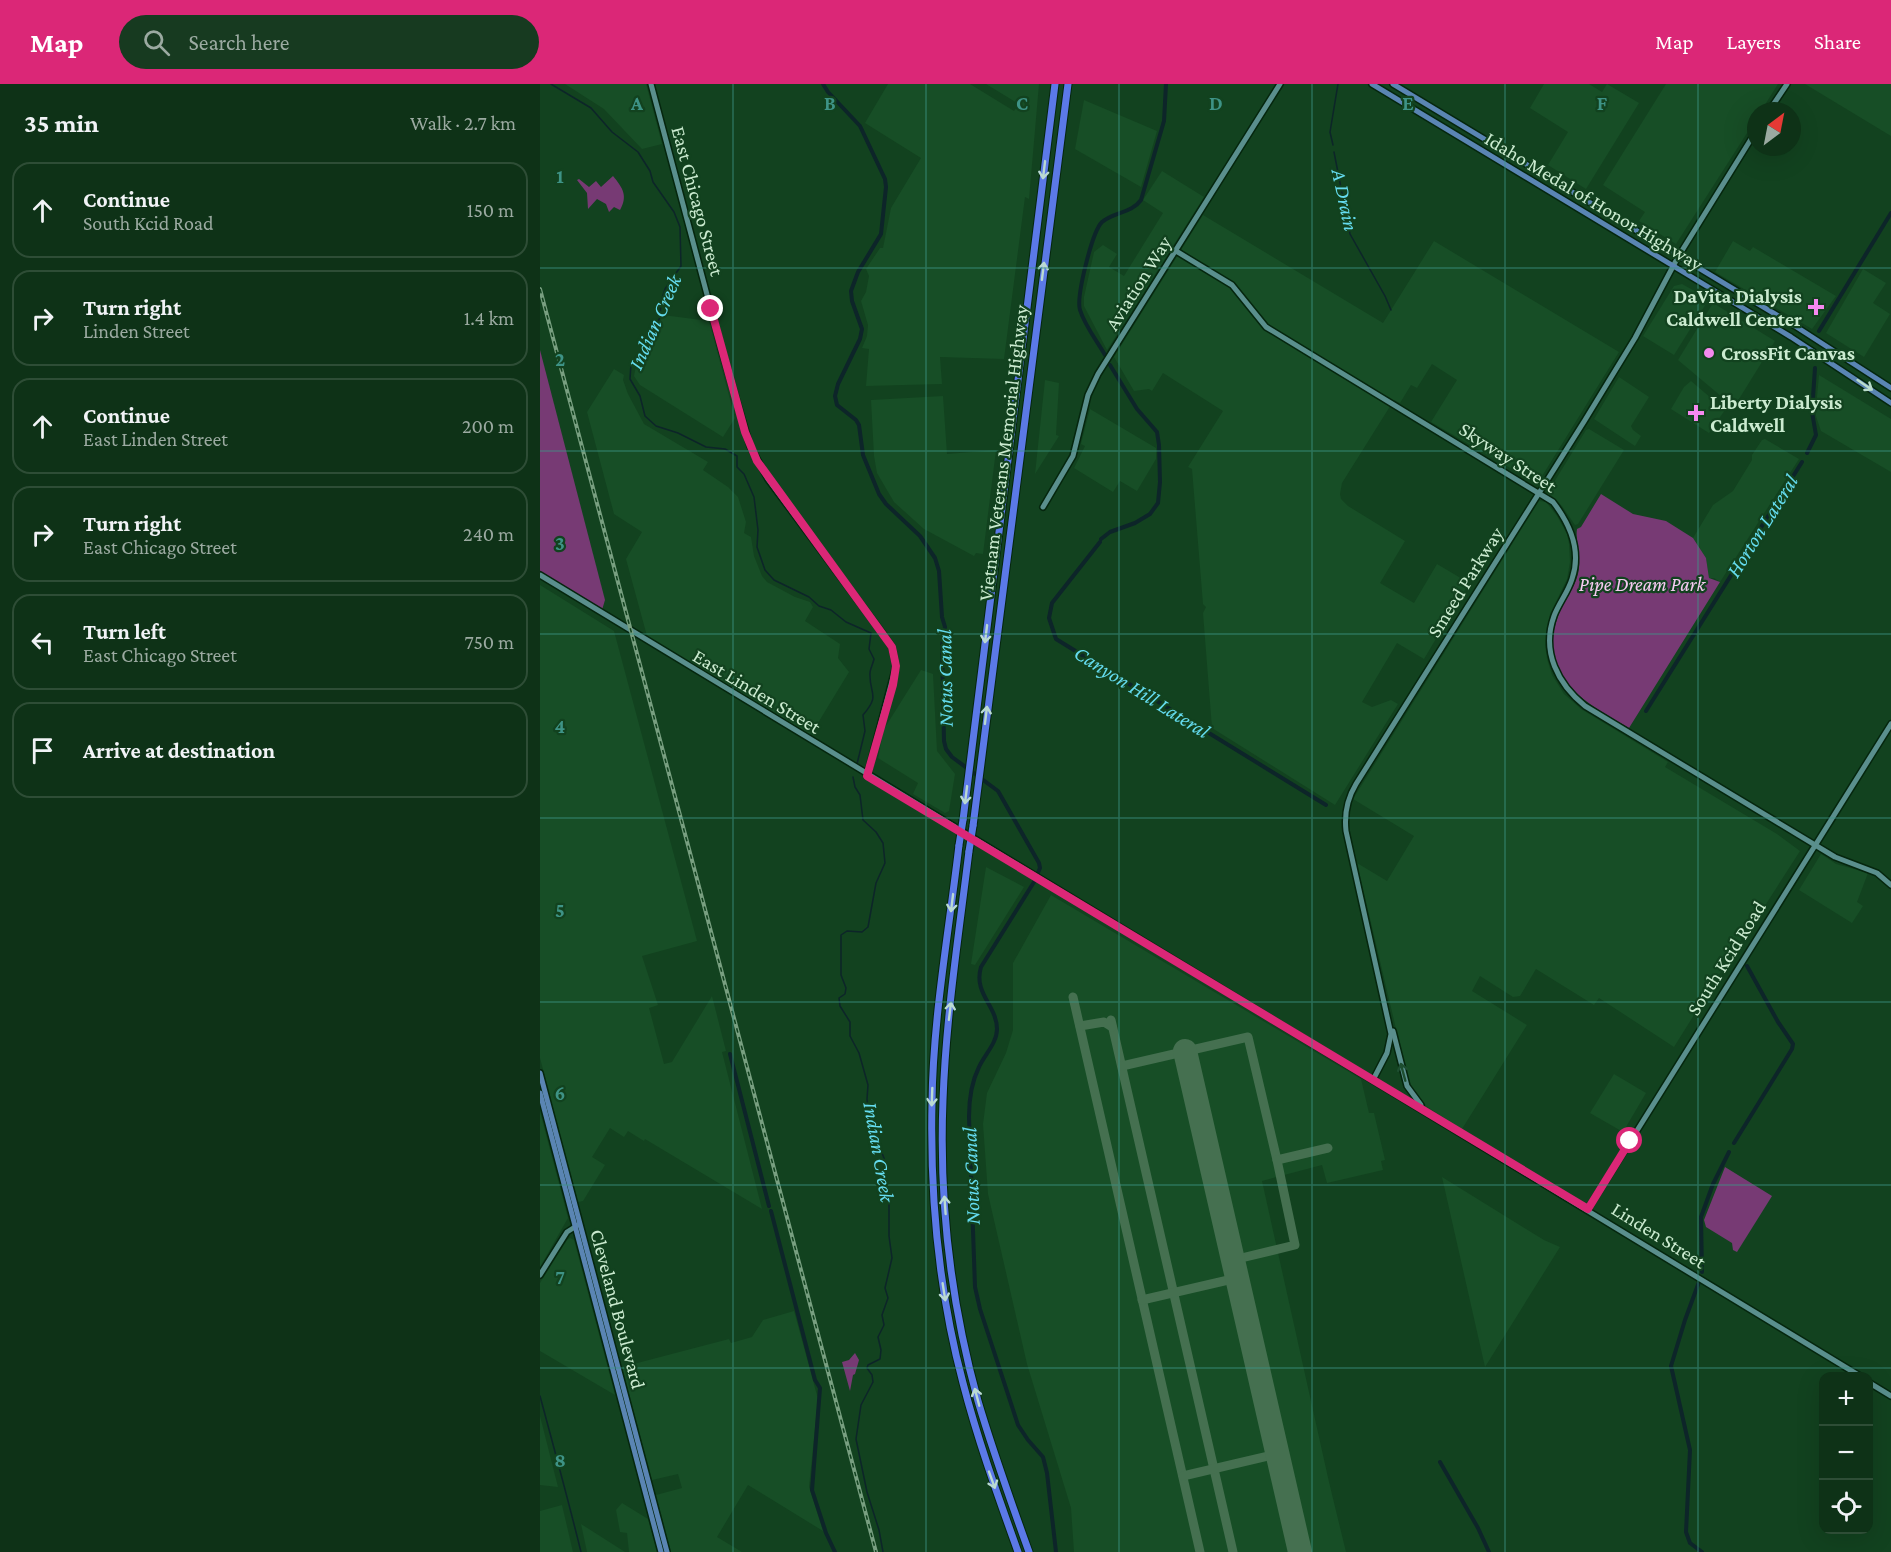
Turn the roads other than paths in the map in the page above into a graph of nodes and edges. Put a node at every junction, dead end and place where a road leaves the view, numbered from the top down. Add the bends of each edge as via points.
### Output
1 (651, 84) edge
2 (1054, 84) edge
3 (1070, 84) edge
4 (1280, 84) edge
5 (1372, 84) edge
6 (1393, 84) edge
7 (1787, 84) edge
8 (1401, 102) junction
9 (1775, 102) edge
10 (1465, 128) junction
11 (1747, 146) edge
12 (1176, 251) junction
13 (1678, 257) junction
14 (1673, 266) junction
15 (1891, 388) edge
16 (1891, 403) edge
17 (1539, 492) junction
18 (1043, 507) dead end
19 (540, 575) edge
20 (1891, 724) edge
21 (867, 776) junction
22 (960, 832) joint
23 (1815, 845) junction
24 (1891, 885) edge
25 (1390, 1022) junction
26 (540, 1073) edge
27 (1373, 1080) junction
28 (540, 1094) edge
29 (1431, 1114) junction
30 (1588, 1209) junction
31 (578, 1225) junction
32 (540, 1275) edge
33 (1852, 1372) edge
34 (1873, 1385) edge
35 (1891, 1396) edge
36 (662, 1552) edge
37 (667, 1552) edge
38 (1018, 1552) edge
39 (1029, 1552) edge

1 - 21 street, East Chicago Street via 750,446 768,479 895,655 893,685
2 -> 38 highway, Vietnam Veterans Memorial Highway, bridge via 934,1053 932,1113 934,1205 944,1288 962,1381
39 -> 3 highway, Vietnam Veterans Memorial Highway, bridge via 972,1379 953,1280 945,1206 942,1102 969,851 1063,113
4 - 12 street, Aviation Way
5 - 8 main road, Idaho Medal of Honor Highway
6 - 10 main road, Idaho Medal of Honor Highway
7 - 9 street
8 - 10 main road via 1458,132
8 - 14 main road, Idaho Medal of Honor Highway
10 - 13 main road, Idaho Medal of Honor Highway
11 - 13 street, Smeed Parkway
12 - 17 street, Skyway Street via 1232,285 1266,327
12 - 18 street, Aviation Way via 1098,374 1088,395 1073,456
13 - 14 street, Smeed Parkway
13 - 15 main road, Idaho Medal of Honor Highway
14 -> 16 main road, Idaho Medal of Honor Highway
14 - 17 street, Smeed Parkway via 1635,338
17 - 23 street, Skyway Street via 1566,518 1573,536 1573,577 1553,619 1550,639 1552,663 1563,686 1585,706
17 - 25 street, Smeed Parkway via 1348,800 1346,831
19 - 21 street, East Linden Street
20 - 23 street, South Kcid Road
21 - 22 street, East Linden Street
22 - 27 street, Linden Street
23 - 24 street, Skyway Street via 1877,873
23 - 30 street, South Kcid Road
25 - 27 street, Smeed Parkway via 1388,1053
29 -> 25 street via 1407,1086
26 - 31 main road, Cleveland Boulevard
27 - 29 street, Linden Street
28 - 31 main road, Cleveland Boulevard
29 - 30 street, Linden Street
30 - 33 street, Linden Street
31 - 32 street via 567,1232
31 - 36 main road, Cleveland Boulevard
31 - 37 main road, Cleveland Boulevard
34 - 35 street

